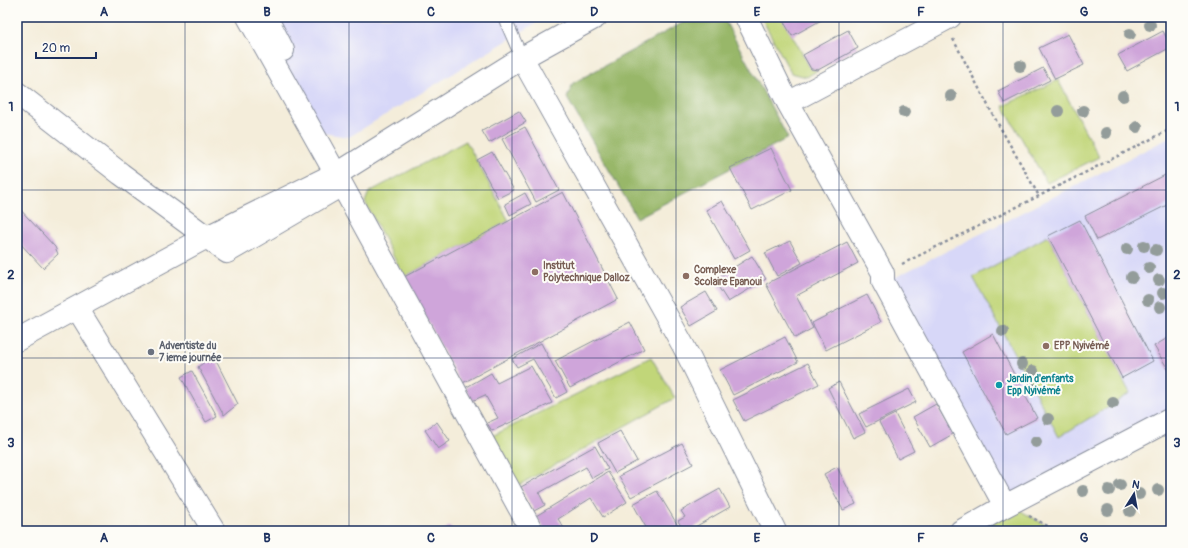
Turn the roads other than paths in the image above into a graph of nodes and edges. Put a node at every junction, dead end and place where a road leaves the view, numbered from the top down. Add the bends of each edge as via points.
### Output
1 (248, 17) edge
2 (266, 17) edge
3 (504, 17) edge
4 (596, 17) edge
5 (746, 17) edge
6 (946, 19) edge
7 (522, 58) junction
8 (20, 96) edge
9 (788, 103) junction
10 (344, 177) junction
11 (203, 239) junction
12 (77, 308) junction
13 (17, 340) edge
14 (1171, 419) edge
15 (1005, 506) junction
16 (214, 531) edge
17 (532, 531) edge
18 (535, 531) edge
19 (776, 531) edge
20 (960, 531) edge

1 - 10 street
2 - 10 street
3 - 7 lane
4 - 7 street
5 - 9 street
6 - 9 street
7 - 10 street
7 - 19 street via 684,347
8 - 10 street via 227,252
8 - 11 street
9 - 15 street via 883,273 883,282
10 - 11 street
10 - 17 street
10 - 18 street
11 - 12 street
12 - 13 street
12 - 16 street
14 - 15 street
15 - 20 street

